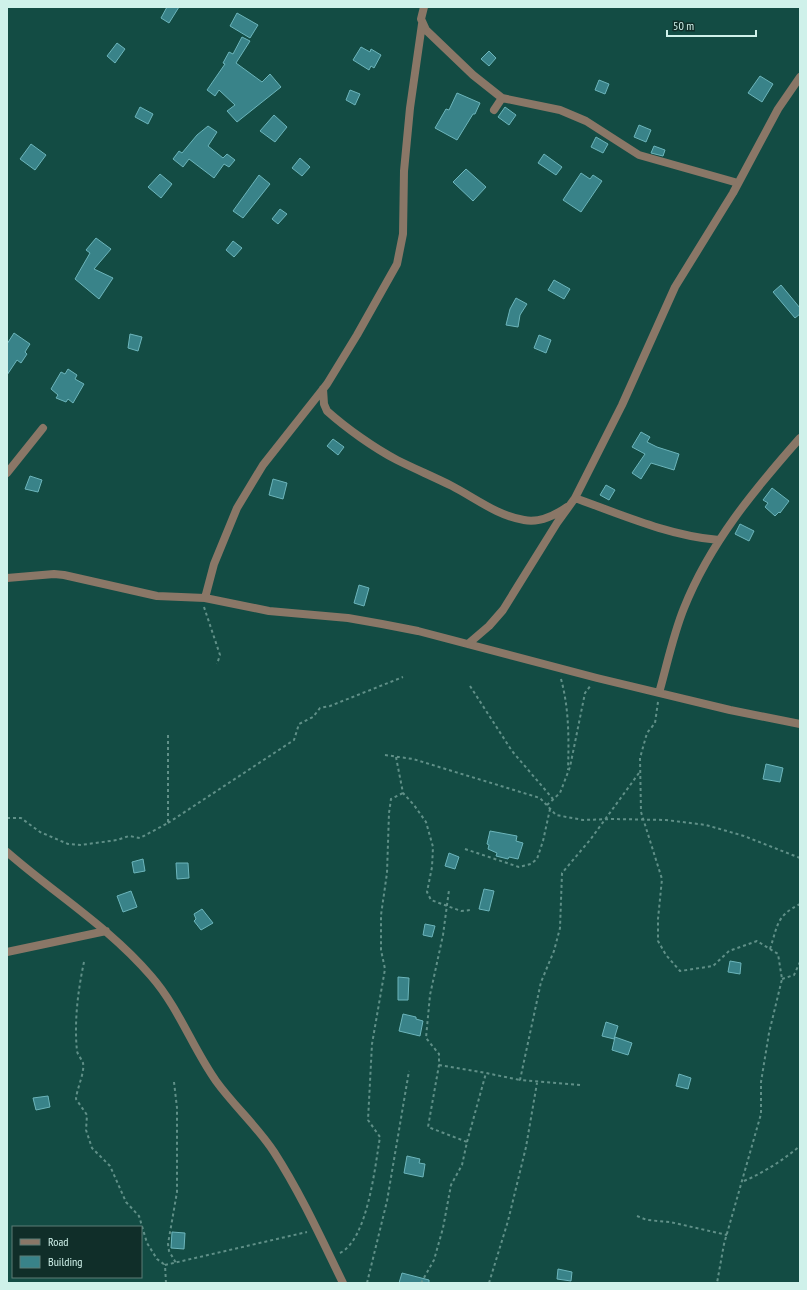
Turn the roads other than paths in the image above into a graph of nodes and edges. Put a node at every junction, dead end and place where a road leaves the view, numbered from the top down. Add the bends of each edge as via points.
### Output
1 (424, 7) edge
2 (422, 24) junction
3 (800, 77) edge
4 (502, 98) junction
5 (494, 110) dead end
6 (738, 184) junction
7 (323, 389) junction
8 (43, 428) dead end
9 (800, 438) edge
10 (7, 473) edge
11 (575, 498) junction
12 (570, 505) junction
13 (719, 540) junction
14 (7, 578) edge
15 (205, 598) junction
16 (468, 644) junction
17 (659, 693) junction
18 (800, 724) edge
19 (7, 852) edge
20 (106, 931) junction
21 (7, 952) edge
22 (343, 1283) edge

1 - 2 street
2 - 4 street via 473,75
2 - 7 street via 404,171 400,255 358,335
3 - 6 street via 768,125
4 - 5 street
4 - 6 street via 560,110 597,127 639,155
6 - 11 street via 675,287 622,405
7 - 12 street via 327,411 364,439 395,459 501,512 524,521 538,520
7 - 15 street via 267,459 237,508 214,564
8 - 10 street
9 - 13 street via 744,504
11 - 12 street
11 - 13 street via 665,529
12 - 16 street via 503,610
13 - 17 street via 683,610
14 - 15 street via 54,574 157,596
15 - 16 street via 269,612 348,618
16 - 17 street
17 - 18 street
19 - 20 street
20 - 21 street
20 - 22 street via 166,994 217,1082 274,1152 318,1229

